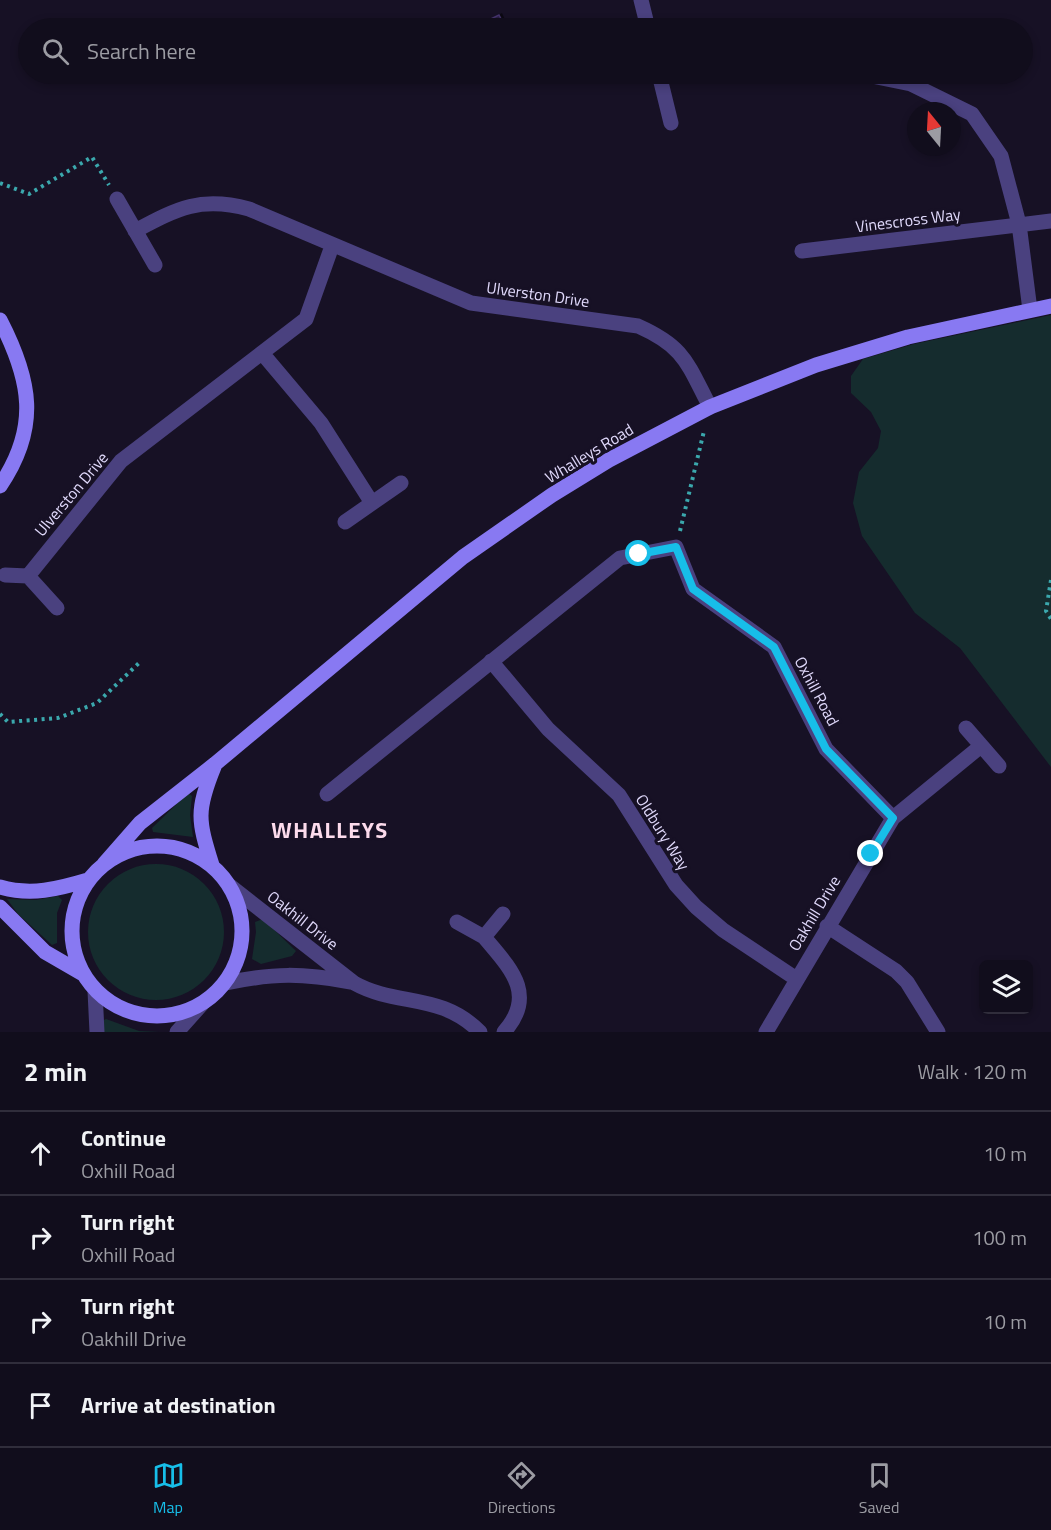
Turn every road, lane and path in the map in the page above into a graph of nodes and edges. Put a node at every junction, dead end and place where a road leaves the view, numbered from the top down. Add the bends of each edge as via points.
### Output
1 (641, 0) edge
2 (646, 18) edge
3 (662, 84) edge
4 (911, 84) edge
5 (672, 123) dead end
6 (0, 183) edge
7 (117, 199) joint
8 (1051, 221) edge
9 (1019, 224) junction
10 (135, 231) junction
11 (332, 246) junction
12 (802, 251) dead end
13 (155, 265) dead end
14 (1051, 306) edge
15 (1030, 310) junction
16 (0, 320) edge
17 (262, 352) junction
18 (710, 407) junction
19 (401, 483) dead end
20 (0, 486) edge
21 (372, 503) junction
22 (345, 522) dead end
23 (676, 547) junction
24 (5, 575) dead end
25 (27, 576) junction
26 (1051, 580) edge
27 (57, 608) dead end
28 (1051, 619) edge
29 (491, 661) junction
30 (139, 663) dead end
31 (0, 714) edge
32 (966, 728) dead end
33 (981, 746) junction
34 (215, 764) junction
35 (999, 766) dead end
36 (327, 794) dead end
37 (893, 818) junction
38 (104, 864) junction
39 (212, 865) junction
40 (88, 880) junction
41 (230, 886) junction
42 (0, 887) edge
43 (0, 907) edge
44 (503, 914) dead end
45 (458, 922) dead end
46 (827, 926) junction
47 (484, 937) junction
48 (83, 974) junction
49 (795, 978) junction
50 (226, 983) junction
51 (354, 983) junction
52 (95, 991) junction
53 (202, 1004) junction
54 (97, 1032) edge
55 (177, 1032) edge
56 (480, 1032) edge
57 (504, 1032) edge
58 (766, 1032) edge
59 (938, 1032) edge

1 - 2 street
3 - 5 street
4 - 9 street via 972,114 1001,156
6 - 7 path via 29,194 92,157
7 - 10 street
8 - 9 street, Vinescross Way
9 - 12 street, Vinescross Way
9 - 15 street
10 - 11 street, Ulverston Drive via 174,210 224,202
10 - 13 street
11 - 17 street, Ulverston Drive via 306,319
11 - 18 street, Ulverston Drive via 471,303 638,326 662,337 681,353
14 - 15 street, Whalleys Road
15 - 18 street, Whalleys Road via 862,350
16 - 20 street via 17,357 27,399 23,442
17 - 21 street via 321,423
17 - 25 street, Ulverston Drive via 121,461
18 - 23 path
18 - 34 street, Whalleys Road via 609,460 498,532
19 - 21 street
21 - 22 street
23 - 29 street via 620,558
23 - 37 street, Oxhill Road via 693,589 774,647 826,749
24 - 25 street
25 - 27 street
26 - 28 path via 1046,611
29 - 36 street
29 - 49 street, Oldbury Way via 548,729 618,795 676,885 696,908
30 - 31 path via 97,703 58,718 8,722
32 - 33 street
33 - 35 street
33 - 37 street, Oakhill Drive
34 - 38 street, Whalleys Road via 140,823
34 - 39 street, Whalleys Road via 201,799 201,830
37 - 46 street, Oakhill Drive
38 - 39 street via 129,850 158,845 187,850
38 - 40 street
39 - 41 street
40 - 42 street via 52,891 15,892
40 - 48 street via 77,902 72,926 74,951
41 - 50 street via 241,909 243,935 238,961
41 - 51 street, Oakhill Drive
43 - 48 street via 45,952
44 - 47 street
45 - 47 street
46 - 49 street, Oakhill Drive
46 - 59 street via 896,971
47 - 57 street via 515,973 520,999
48 - 52 street
49 - 58 street, Oakhill Drive
50 - 51 street, Oakhill Drive via 266,975 309,974
50 - 53 street
51 - 56 street, Oakhill Drive via 370,992 440,1006
52 - 53 street via 118,1008 146,1017 175,1015
52 - 54 street
53 - 55 street

